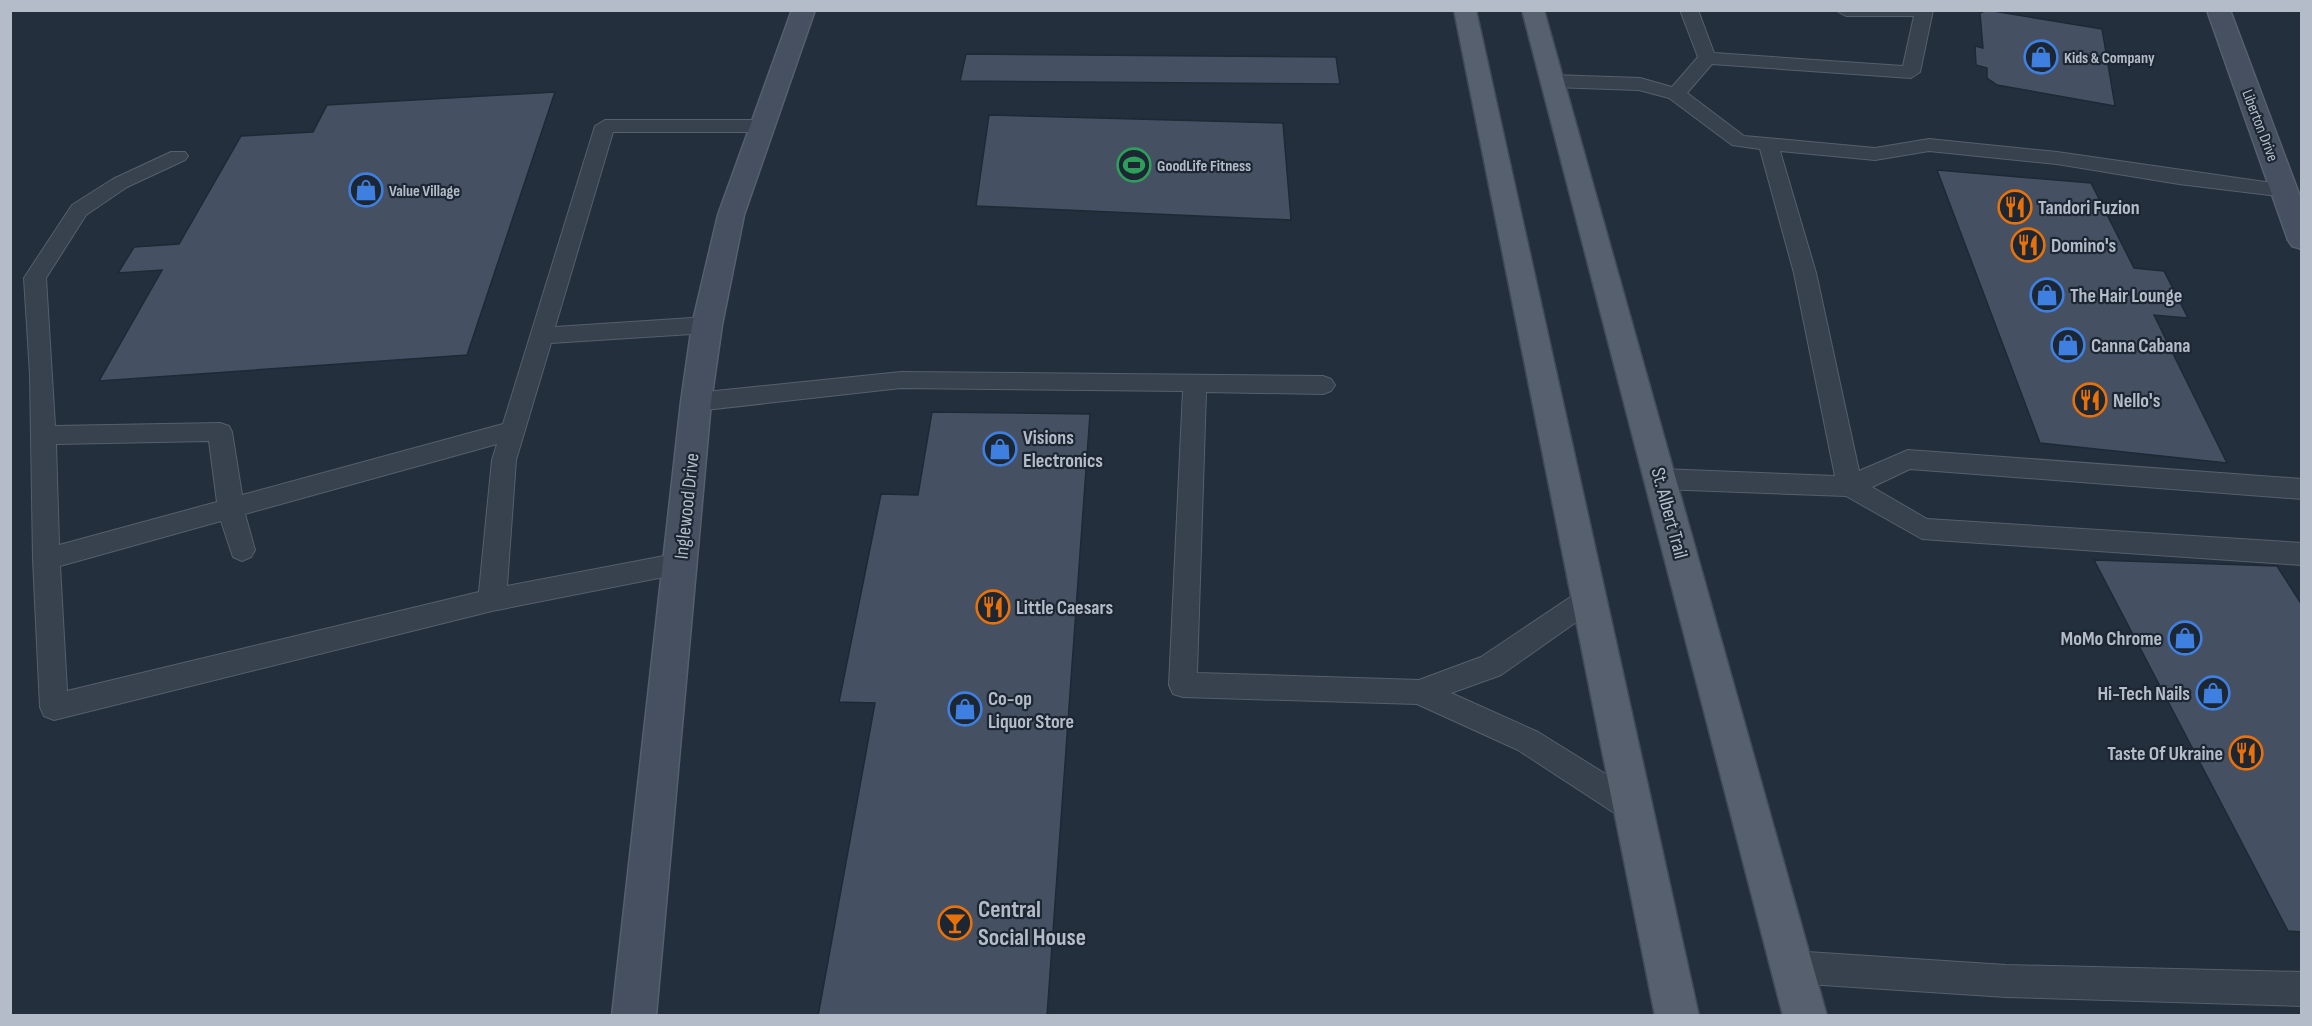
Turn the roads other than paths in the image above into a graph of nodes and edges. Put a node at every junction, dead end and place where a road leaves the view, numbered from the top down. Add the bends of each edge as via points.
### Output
1 (804, 10) edge
2 (1465, 10) edge
3 (1533, 10) edge
4 (1689, 10) edge
5 (1837, 10) edge
6 (2218, 10) edge
7 (1846, 11) edge
8 (1924, 11) edge
9 (1707, 58) junction
10 (1552, 81) junction
11 (1676, 94) junction
12 (761, 126) junction
13 (1768, 144) junction
14 (178, 156) dead end
15 (2286, 191) junction
16 (2301, 240) edge
17 (707, 325) junction
18 (540, 336) junction
19 (1195, 383) junction
20 (1323, 386) dead end
21 (696, 402) junction
22 (513, 430) junction
23 (44, 435) junction
24 (1661, 479) junction
25 (1850, 486) junction
26 (2301, 489) edge
27 (231, 508) junction
28 (242, 550) dead end
29 (2301, 554) edge
30 (46, 560) junction
31 (680, 564) junction
32 (1590, 598) junction
33 (492, 600) junction
34 (1419, 692) junction
35 (1633, 808) junction
36 (1792, 967) junction
37 (2301, 989) edge
38 (634, 1016) edge
39 (1677, 1016) edge
40 (1805, 1016) edge

1 - 12 street, Inglewood Drive
2 - 32 main road
3 - 10 main road, St. Albert Trail
4 - 9 lane
5 - 7 lane
6 - 15 street, Liberton Drive
7 - 8 lane
8 - 9 lane via 1911,72
9 - 11 lane
10 - 11 lane via 1640,84
10 - 24 main road, St. Albert Trail
11 - 13 lane via 1738,141
12 - 17 street, Inglewood Drive via 731,216
12 - 18 lane via 605,126
13 - 15 lane via 1875,154 1929,145 2057,158
13 - 25 lane via 1805,273
14 - 23 lane via 120,183 79,210 35,278
15 - 16 street, Liberton Drive
17 - 18 lane
17 - 21 street, Inglewood Drive
18 - 22 lane
19 - 20 lane
19 - 21 lane via 901,380
19 - 34 lane via 1183,684
21 - 31 street, Inglewood Drive
22 - 27 lane
22 - 33 lane via 504,460
23 - 27 lane via 220,432
23 - 30 lane
24 - 25 lane
24 - 36 main road, St. Albert Trail
25 - 26 lane via 1908,459
25 - 29 lane via 1922,529
27 - 28 lane
27 - 30 lane
30 - 33 lane via 54,707
31 - 33 lane
31 - 38 street, Inglewood Drive
32 - 34 lane via 1491,666
32 - 35 main road
34 - 35 lane via 1528,741
35 - 39 main road
36 - 37 lane via 2006,981
36 - 40 main road, St. Albert Trail

